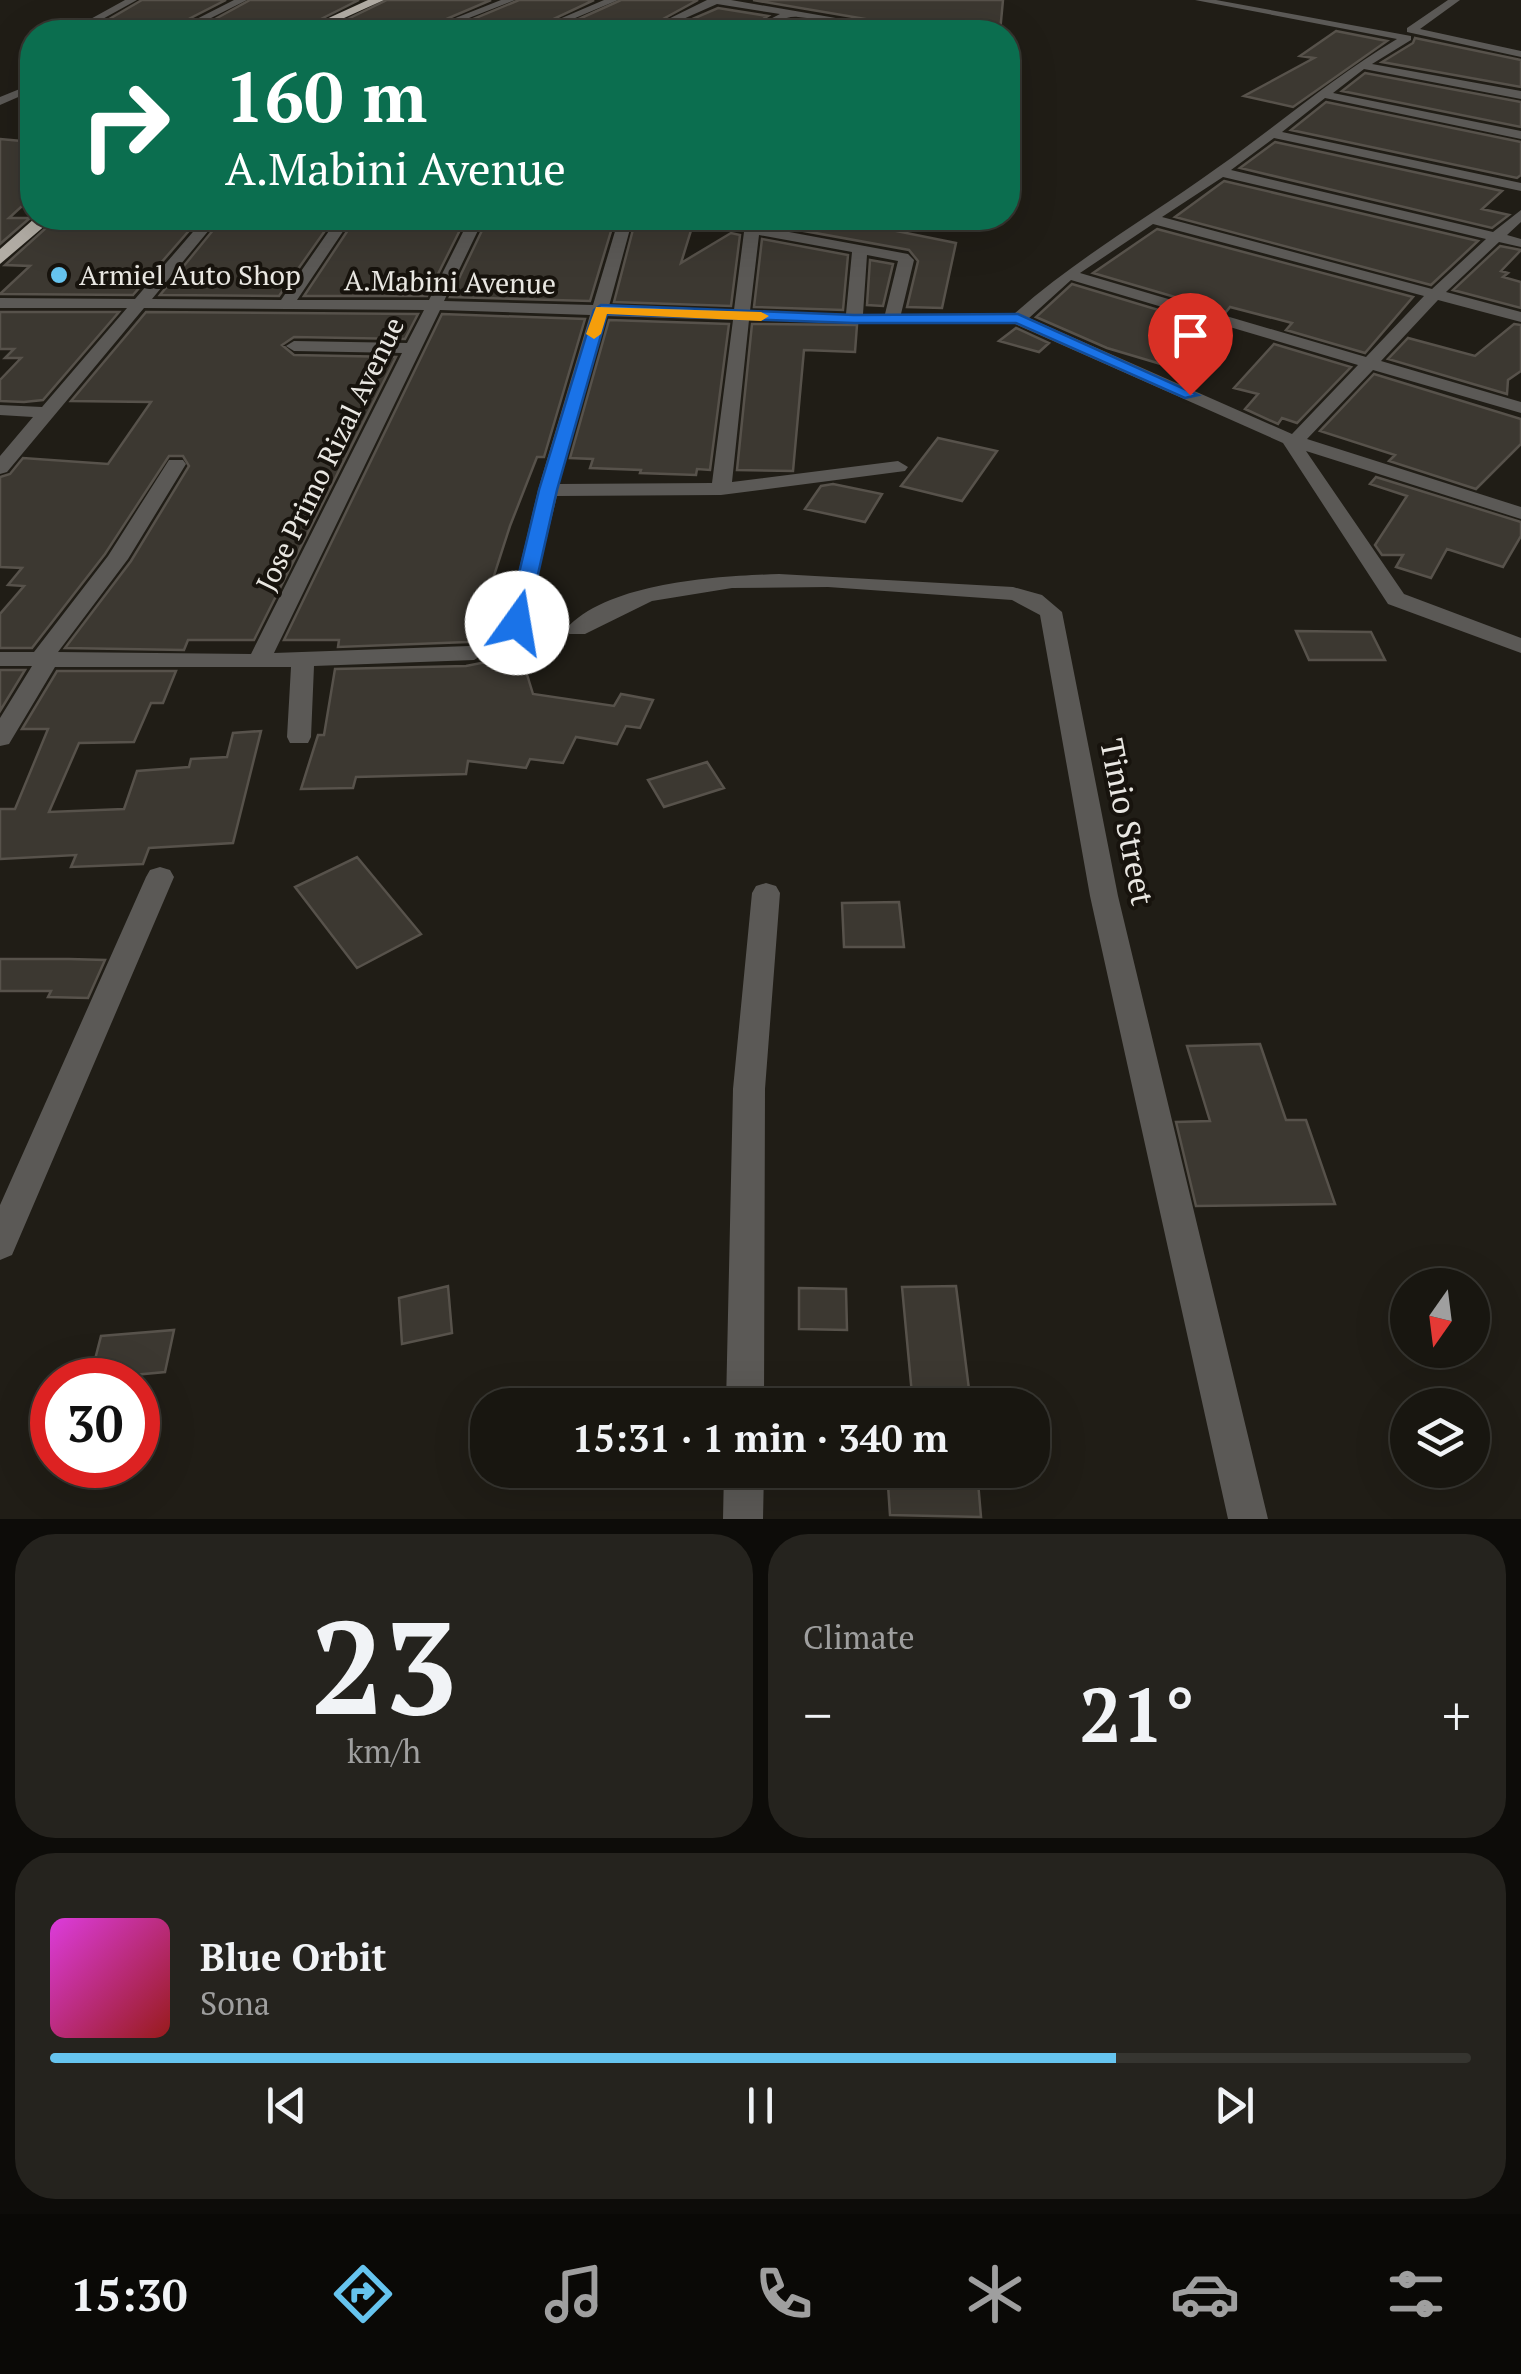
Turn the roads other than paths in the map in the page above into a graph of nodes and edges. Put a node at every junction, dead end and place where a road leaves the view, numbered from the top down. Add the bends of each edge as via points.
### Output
1 (132, 0) edge
2 (242, 0) edge
3 (378, 0) edge
4 (510, 0) edge
5 (612, 0) edge
6 (715, 0) edge
7 (971, 0) edge
8 (1200, 0) edge
9 (1454, 0) edge
10 (1227, 2) edge
11 (996, 4) dead end
12 (790, 13) junction
13 (94, 20) edge
14 (201, 20) edge
15 (332, 20) edge
16 (457, 20) edge
17 (563, 20) edge
18 (672, 20) edge
19 (775, 20) edge
20 (835, 20) edge
21 (1394, 48) junction
22 (1412, 52) dead end
23 (1521, 54) edge
24 (1362, 65) junction
25 (1326, 95) junction
26 (1521, 95) edge
27 (1274, 134) junction
28 (1521, 135) edge
29 (1220, 172) junction
30 (1521, 187) edge
31 (1521, 214) edge
32 (1148, 218) junction
33 (32, 230) edge
34 (202, 230) edge
35 (337, 230) edge
36 (471, 230) edge
37 (623, 230) edge
38 (752, 230) edge
39 (757, 230) edge
40 (1494, 237) junction
41 (1521, 244) edge
42 (860, 250) junction
43 (0, 259) edge
44 (1068, 274) junction
45 (1433, 296) junction
46 (0, 303) edge
47 (140, 304) junction
48 (285, 305) junction
49 (433, 305) junction
50 (601, 310) junction
51 (740, 316) junction
52 (1521, 317) edge
53 (854, 319) junction
54 (892, 319) junction
55 (1018, 319) junction
56 (294, 346) dead end
57 (412, 348) junction
58 (1367, 364) junction
59 (1521, 408) edge
60 (0, 410) edge
61 (48, 413) junction
62 (1293, 440) junction
63 (176, 464) dead end
64 (898, 467) dead end
65 (0, 468) edge
66 (722, 489) junction
67 (548, 490) junction
68 (1521, 513) edge
69 (576, 629) dead end
70 (1521, 646) edge
71 (45, 659) junction
72 (0, 660) edge
73 (303, 660) junction
74 (259, 662) junction
75 (299, 737) dead end
76 (0, 738) edge
77 (160, 878) dead end
78 (766, 894) dead end
79 (0, 1244) edge
80 (745, 1388) edge
81 (744, 1488) edge
82 (743, 1519) edge
83 (1248, 1519) edge

1 - 13 street
2 - 14 street
3 - 15 highway
4 - 16 street
5 - 17 street
6 - 12 street
6 - 18 street
7 - 11 street
8 - 10 street
9 - 23 street via 1411,30
10 - 21 street via 1406,36
12 - 19 street
12 - 20 street
21 - 22 street
21 - 24 street
24 - 25 street
24 - 26 street
25 - 27 street
25 - 28 street
27 - 29 street
27 - 30 street
29 - 32 street
29 - 40 street
31 - 40 street
32 - 44 street
32 - 45 street
33 - 43 highway
34 - 47 street
35 - 48 street
36 - 49 street, Jose Primo Rizal Avenue
37 - 50 street
38 - 51 street
39 - 42 street
40 - 41 street
40 - 45 street
42 - 53 street
42 - 54 street via 906,260
44 - 55 street
44 - 58 street
45 - 52 street
45 - 58 street
46 - 47 street, A.Mabini Avenue
47 - 48 street, A.Mabini Avenue
47 - 61 street
48 - 49 street, A.Mabini Avenue
49 - 50 street, A.Mabini Avenue
49 - 57 street, Jose Primo Rizal Avenue
50 - 51 street, A.Mabini Avenue
50 - 67 street
51 - 53 street, A.Mabini Avenue
51 - 66 street
53 - 54 street, A.Mabini Avenue
54 - 55 street, A.Mabini Avenue
55 - 62 street
56 - 57 street
57 - 74 street, Jose Primo Rizal Avenue
58 - 59 street
58 - 62 street
60 - 61 street
61 - 65 street
62 - 68 street
62 - 70 street via 1292,449 1396,599
63 - 71 street
64 - 66 street
66 - 67 street
67 - 73 street via 517,623 474,654
69 - 83 street, Tinio Street via 642,597 739,581 1012,594 1051,612 1104,896
71 - 72 street
71 - 74 street
71 - 76 street
73 - 74 street
73 - 75 street
77 - 79 street
78 - 80 street via 749,1089
81 - 82 street

